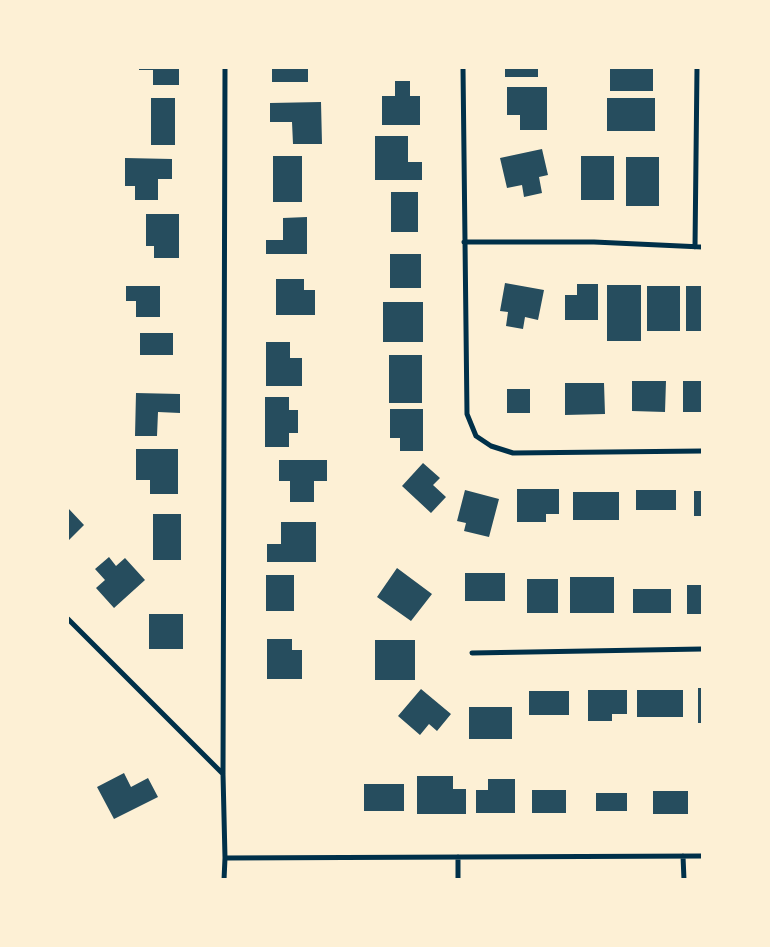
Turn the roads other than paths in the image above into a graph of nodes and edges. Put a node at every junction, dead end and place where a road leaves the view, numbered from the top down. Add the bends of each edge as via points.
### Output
1 (225, 68) edge
2 (463, 68) edge
3 (696, 68) edge
4 (464, 242) junction
5 (696, 247) junction
6 (702, 247) edge
7 (702, 451) edge
8 (68, 619) edge
9 (702, 649) edge
10 (472, 653) dead end
11 (223, 774) junction
12 (684, 856) junction
13 (702, 856) edge
14 (225, 858) junction
15 (458, 858) junction
16 (224, 880) edge
17 (458, 880) edge
18 (684, 880) edge

1 - 11 street
2 - 4 street
3 - 5 street
4 - 5 street via 594,242
4 - 7 street via 467,414 476,436 490,446 513,452
5 - 6 street
8 - 11 street
9 - 10 street
11 - 14 street
12 - 13 street
12 - 15 street
12 - 18 street
14 - 15 street
14 - 16 street
15 - 17 street

